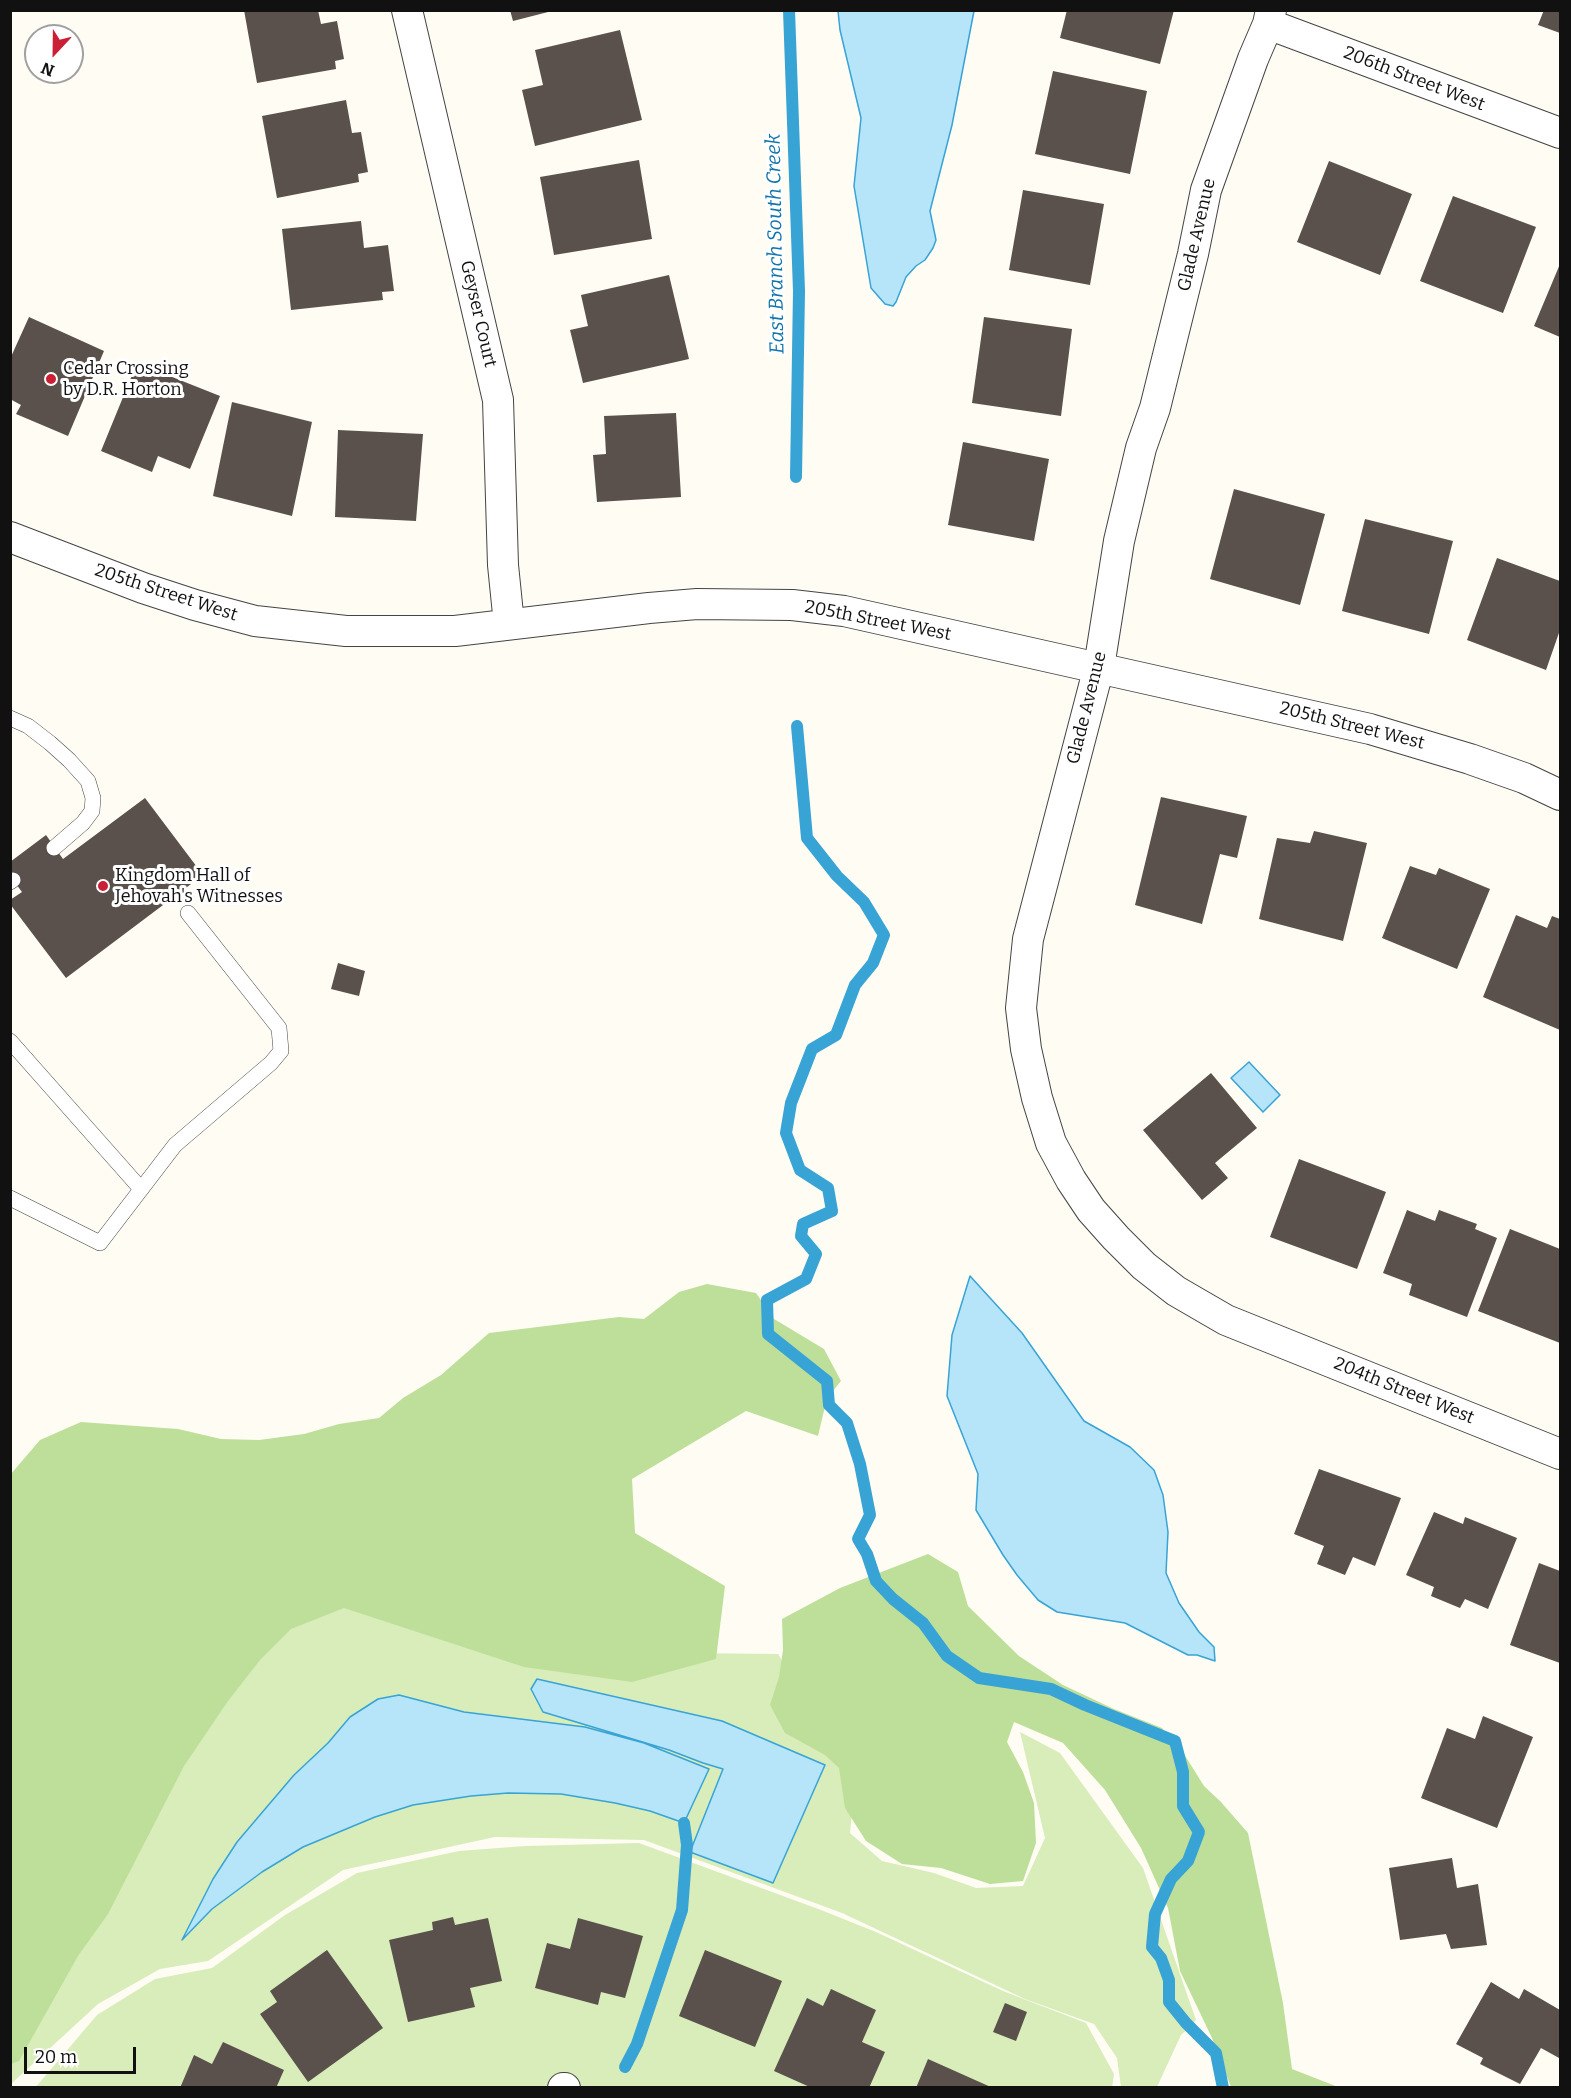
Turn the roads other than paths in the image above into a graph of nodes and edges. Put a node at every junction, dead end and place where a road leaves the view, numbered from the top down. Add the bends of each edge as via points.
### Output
1 (407, 10) edge
2 (1270, 17) edge
3 (1560, 133) edge
4 (10, 537) edge
5 (509, 624) junction
6 (1099, 667) junction
7 (10, 718) edge
8 (1560, 795) edge
9 (54, 848) dead end
10 (188, 913) dead end
11 (10, 1041) edge
12 (141, 1189) junction
13 (10, 1198) edge
14 (1247, 1328) joint
15 (1560, 1454) edge

1 - 5 street, Geyser Court via 498,400 503,565
2 - 3 street, 206th Street West
2 - 6 street, Glade Avenue via 1206,190 1119,541
4 - 5 street, 205th Street West via 143,588 255,621 376,632 454,631
5 - 6 street, 205th Street West via 697,604 792,605 844,612
6 - 8 street, 205th Street West via 1402,737 1496,768
6 - 14 street, Glade Avenue via 1025,956 1021,1008 1026,1049 1051,1143 1071,1180 1103,1224 1144,1266 1176,1291
7 - 9 lane via 28,726 88,781 92,811
10 - 12 lane via 279,1028 281,1051 175,1145
11 - 12 lane
12 - 13 lane via 100,1243
14 - 15 street, 204th Street West

